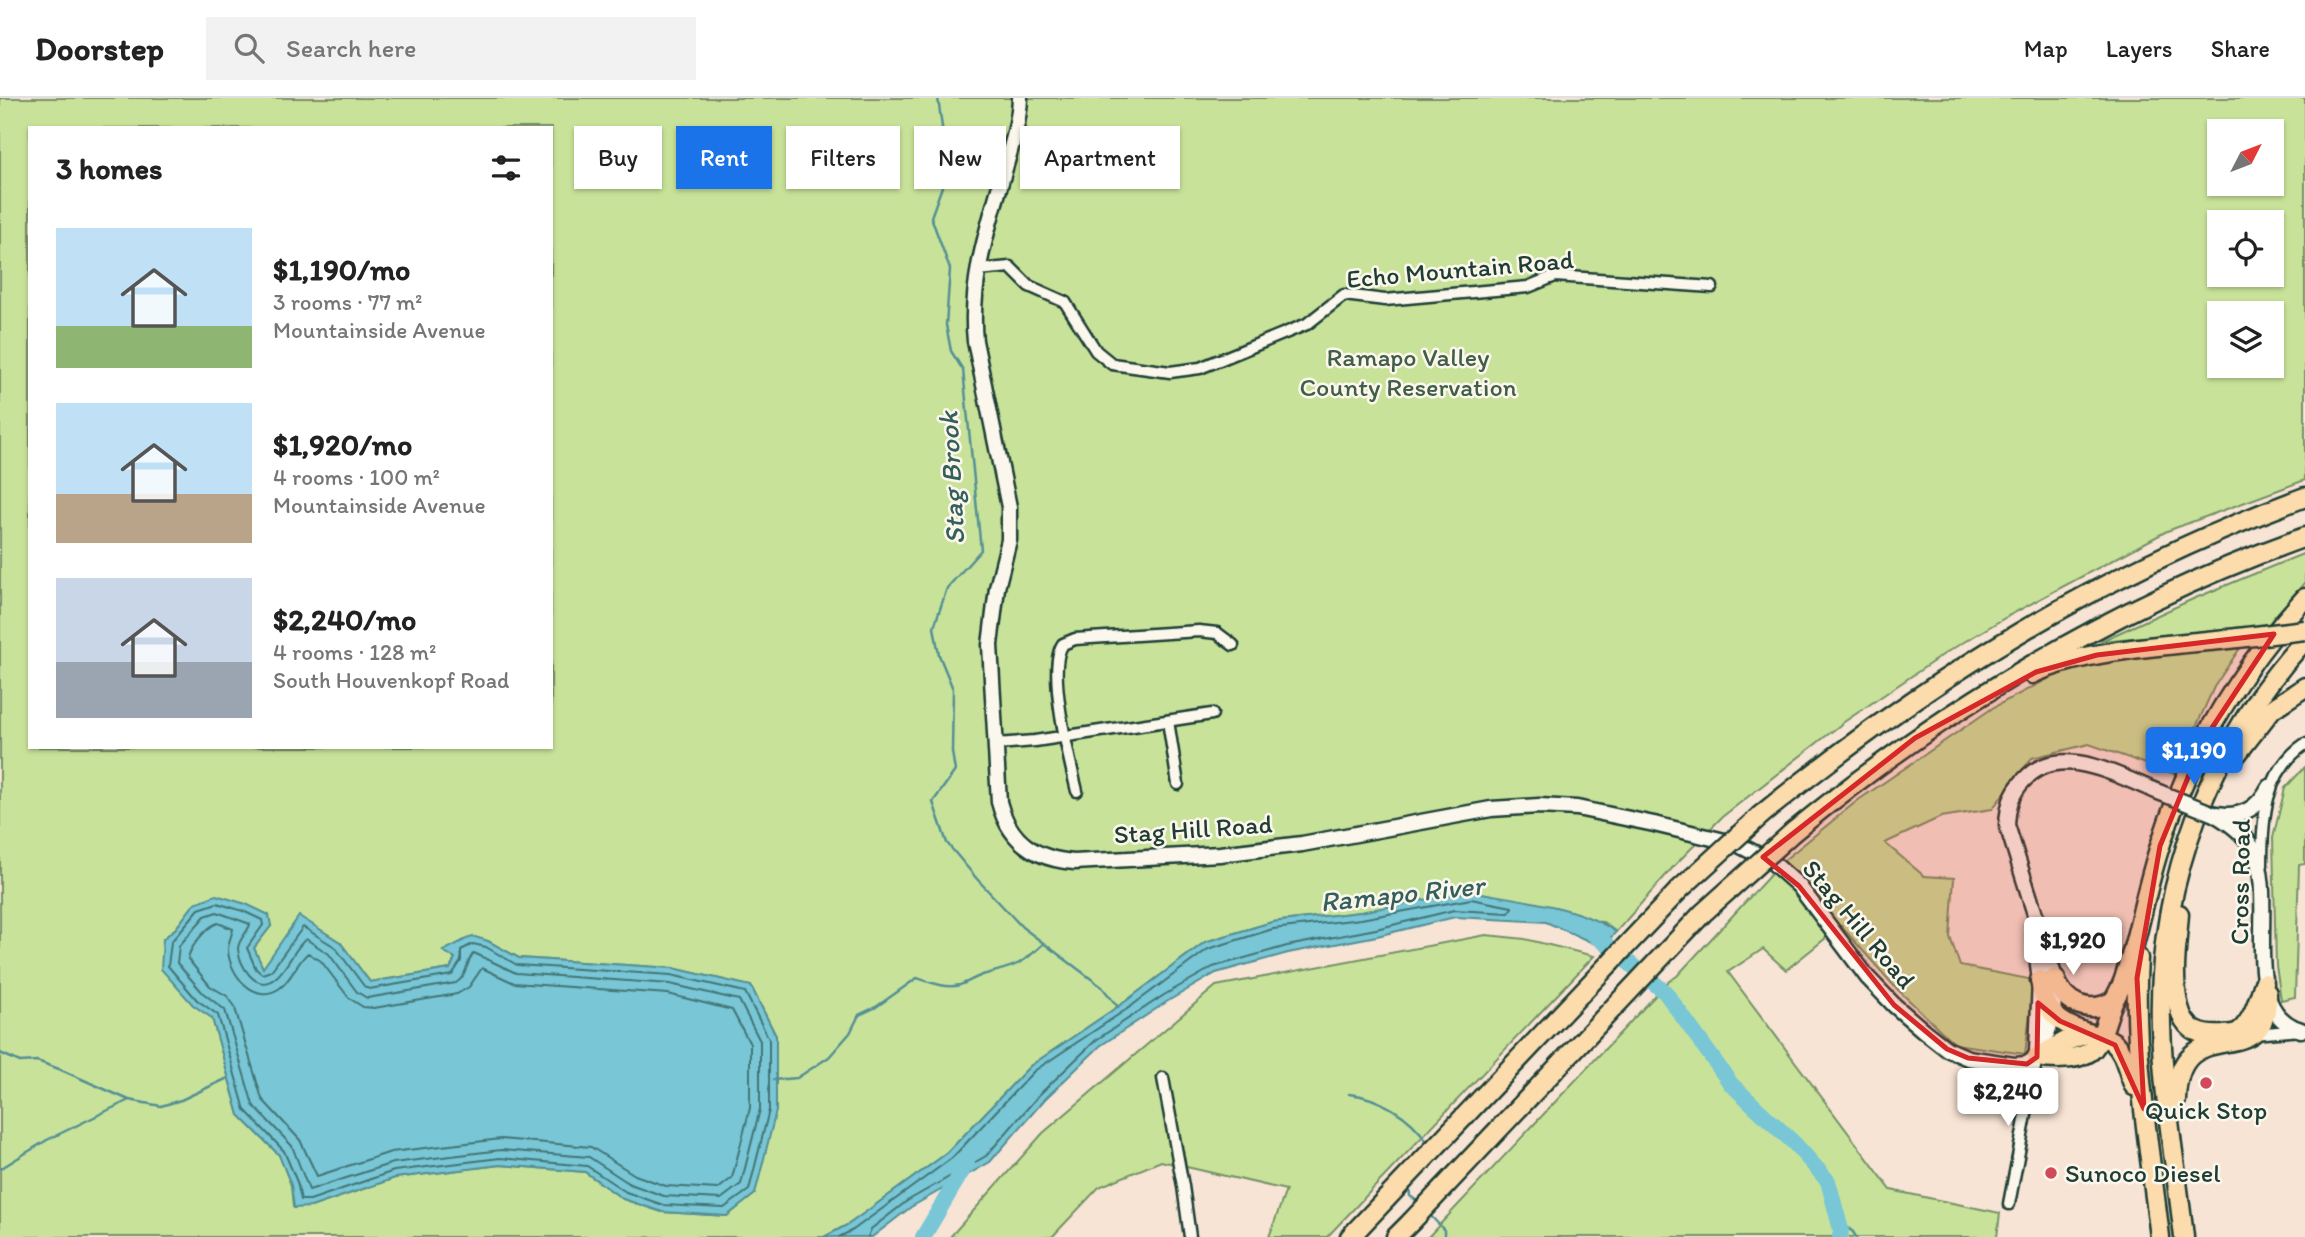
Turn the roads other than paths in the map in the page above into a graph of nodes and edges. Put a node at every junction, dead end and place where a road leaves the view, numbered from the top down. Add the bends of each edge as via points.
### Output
1 (1020, 98) edge
2 (978, 270) junction
3 (1712, 286) dead end
4 (2305, 497) edge
5 (2305, 537) edge
6 (2305, 598) edge
7 (2305, 630) edge
8 (2305, 640) edge
9 (1233, 645) dead end
10 (2305, 646) edge
11 (2280, 670) junction
12 (2305, 687) edge
13 (1212, 714) dead end
14 (1168, 721) junction
15 (1064, 737) junction
16 (1915, 738) junction
17 (997, 744) junction
18 (2305, 744) edge
19 (1178, 784) dead end
20 (2269, 787) junction
21 (1077, 791) dead end
22 (2214, 814) junction
23 (2193, 827) junction
24 (2184, 853) junction
25 (2262, 879) junction
26 (2146, 901) junction
27 (2048, 979) junction
28 (2265, 988) junction
29 (2113, 1001) junction
30 (2053, 1015) junction
31 (2303, 1030) edge
32 (2094, 1034) junction
33 (2245, 1034) junction
34 (2037, 1058) junction
35 (1163, 1078) dead end
36 (2144, 1109) junction
37 (2175, 1159) junction
38 (2009, 1204) dead end
39 (1189, 1233) edge
40 (1180, 1237) edge
41 (1350, 1237) edge
42 (1396, 1237) edge
43 (2160, 1237) edge
44 (2185, 1237) edge

1 - 2 street, Stag Hill Road via 1016,136
2 - 3 street, Echo Mountain Road via 1010,267 1029,286 1065,302 1096,351 1112,364 1170,372 1200,368 1307,324 1344,295 1385,300 1528,287 1555,276
2 - 17 street, Stag Hill Road via 973,300 975,341 1009,507 1009,540 990,645
4 - 41 highway, bridge via 2164,555 2024,629 1837,754 1703,866
5 - 16 highway via 2098,628 2011,676
6 - 26 highway via 2243,675 2202,743 2168,820
7 - 16 highway, bridge via 2066,662 2021,679
8 - 11 highway
9 - 15 street via 1217,633 1199,631 1066,641 1057,658
10 - 11 highway
11 - 23 highway via 2250,709 2224,755
12 - 23 highway via 2282,701 2254,729
13 - 14 street
14 - 15 street
14 - 19 street
15 - 17 street
15 - 21 street
16 - 42 highway, bridge via 1749,869
17 - 34 street, Stag Hill Road via 1004,820 1030,848 1063,861 1248,851 1491,809 1539,806 1577,808 1737,844 1772,862 1799,886 1868,978 1947,1049 2005,1065 2027,1064
18 - 20 street, Cross Road via 2282,765
20 - 22 street via 2260,802 2246,812
20 - 25 street, Cross Road
22 - 25 street via 2246,839 2257,857
22 - 27 street, bridge via 2077,763 2042,766 2027,776 2008,807 2007,825
23 - 24 highway
24 - 33 highway via 2176,966 2179,1006 2186,1022 2199,1033
24 - 37 highway via 2166,930 2161,1002
25 - 28 street, Cross Road
26 - 29 highway via 2125,977
26 - 36 highway via 2136,1002
27 - 29 highway via 2076,1004 2096,1008
27 - 30 highway via 2042,998
27 - 34 street
28 - 31 street via 2284,1022
28 - 33 highway via 2244,1027
29 - 32 highway
30 - 32 highway
30 - 34 street
31 - 33 street
32 - 34 highway via 2064,1042
32 - 36 highway via 2109,1039 2121,1052
33 - 37 highway via 2236,1041 2204,1046 2183,1063 2176,1084
34 - 38 street
35 - 39 street
36 - 43 highway
37 - 44 highway
39 - 40 street

